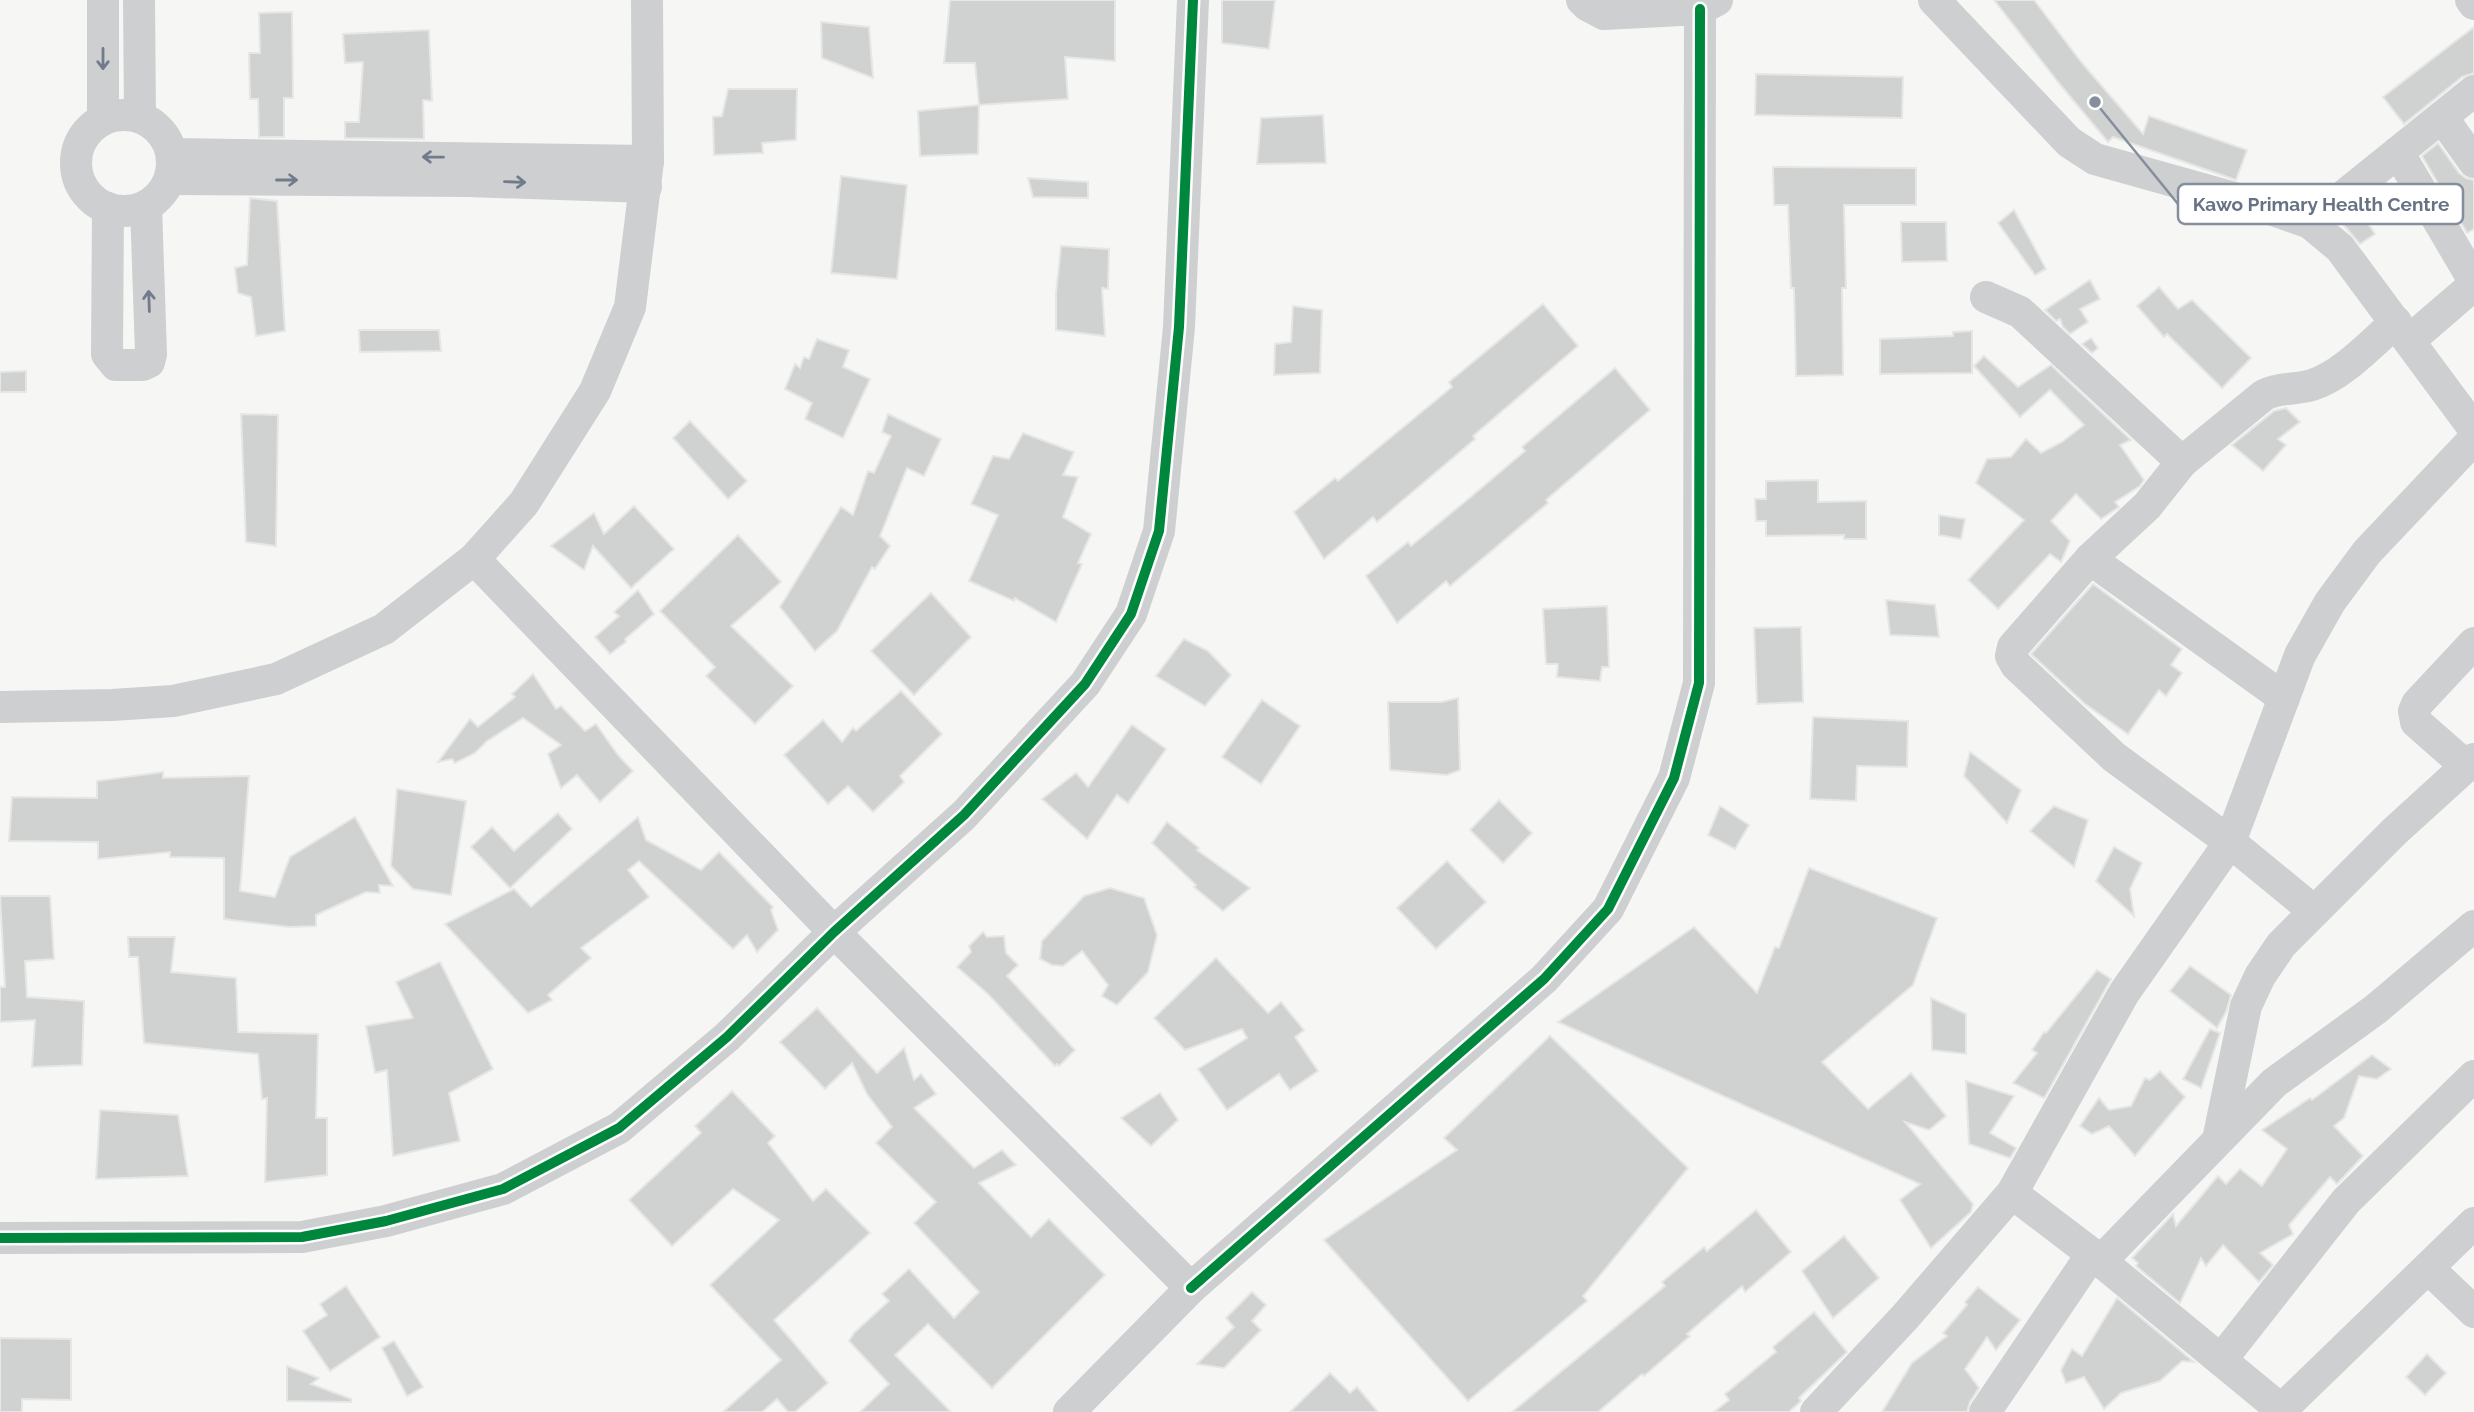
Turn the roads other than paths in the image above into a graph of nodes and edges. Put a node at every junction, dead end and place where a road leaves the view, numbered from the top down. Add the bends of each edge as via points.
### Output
1 (103, 0) edge
2 (139, 0) edge
3 (648, 0) edge
4 (1193, 0) edge
5 (1582, 0) edge
6 (1934, 0) edge
7 (1709, 5) edge
8 (2474, 91) edge
9 (140, 117) junction
10 (2442, 117) junction
11 (103, 119) junction
12 (2398, 152) junction
13 (2474, 163) edge
14 (171, 166) junction
15 (647, 174) junction
16 (146, 206) junction
17 (108, 208) junction
18 (2309, 223) junction
19 (2474, 283) edge
20 (1986, 297) dead end
21 (2403, 331) junction
22 (2474, 429) edge
23 (2474, 439) edge
24 (2182, 462) junction
25 (474, 559) junction
26 (2090, 559) junction
27 (2474, 643) edge
28 (2284, 698) junction
29 (0, 706) edge
30 (2470, 762) edge
31 (2230, 842) junction
32 (2314, 911) junction
33 (2474, 926) edge
34 (834, 932) junction
35 (2474, 1076) edge
36 (2218, 1140) junction
37 (2012, 1193) junction
38 (2474, 1223) edge
39 (0, 1238) edge
40 (2096, 1258) junction
41 (2428, 1268) junction
42 (1191, 1288) junction
43 (2474, 1312) edge
44 (2221, 1360) junction
45 (2282, 1411) edge
46 (1069, 1412) edge
47 (1816, 1412) edge
48 (1985, 1412) edge

1 -> 11 street
2 - 9 street
3 - 15 street
4 - 34 street via 1179,327 1159,531 1132,614 1086,684 964,815
5 - 7 street via 1604,14
6 - 18 street via 2069,142 2095,159
7 - 42 street via 1699,683 1674,778 1608,909 1544,979
8 - 10 street
9 - 11 street via 128,114
9 - 14 street via 161,131
10 - 12 street
10 - 13 street
11 - 17 street via 84,135 76,159 81,184 97,203
12 - 18 street
12 - 19 street
14 - 15 street
14 - 16 street via 165,190
15 - 25 street via 629,307 595,391 524,503
16 - 17 street via 121,211
17 -> 16 street via 107,354 116,365 143,365 151,354
18 - 21 street via 2340,248
19 - 21 street
20 - 24 street via 2021,312
21 - 22 street
21 - 24 street via 2312,386 2277,389 2264,395
23 - 28 street via 2367,552 2330,601 2300,655
24 - 26 street via 2147,506
25 - 29 street via 384,629 276,679 173,701
25 - 34 street
26 - 28 street
26 - 31 street via 2013,647 2011,656 2016,666 2115,757
27 - 30 street via 2414,711 2416,722
28 - 31 street
30 - 32 street
31 - 32 street
31 - 37 street via 2124,993
32 - 36 street via 2281,945 2246,1006
33 - 36 street via 2376,1009 2274,1083
34 - 39 street via 727,1037 620,1128 503,1189 386,1221 302,1237
34 - 42 street
35 - 44 street via 2346,1201
36 - 40 street
37 - 40 street
37 - 47 street
38 - 41 street
40 - 44 street
40 - 48 street
41 - 43 street
41 - 45 street
42 - 46 street
44 - 45 street

